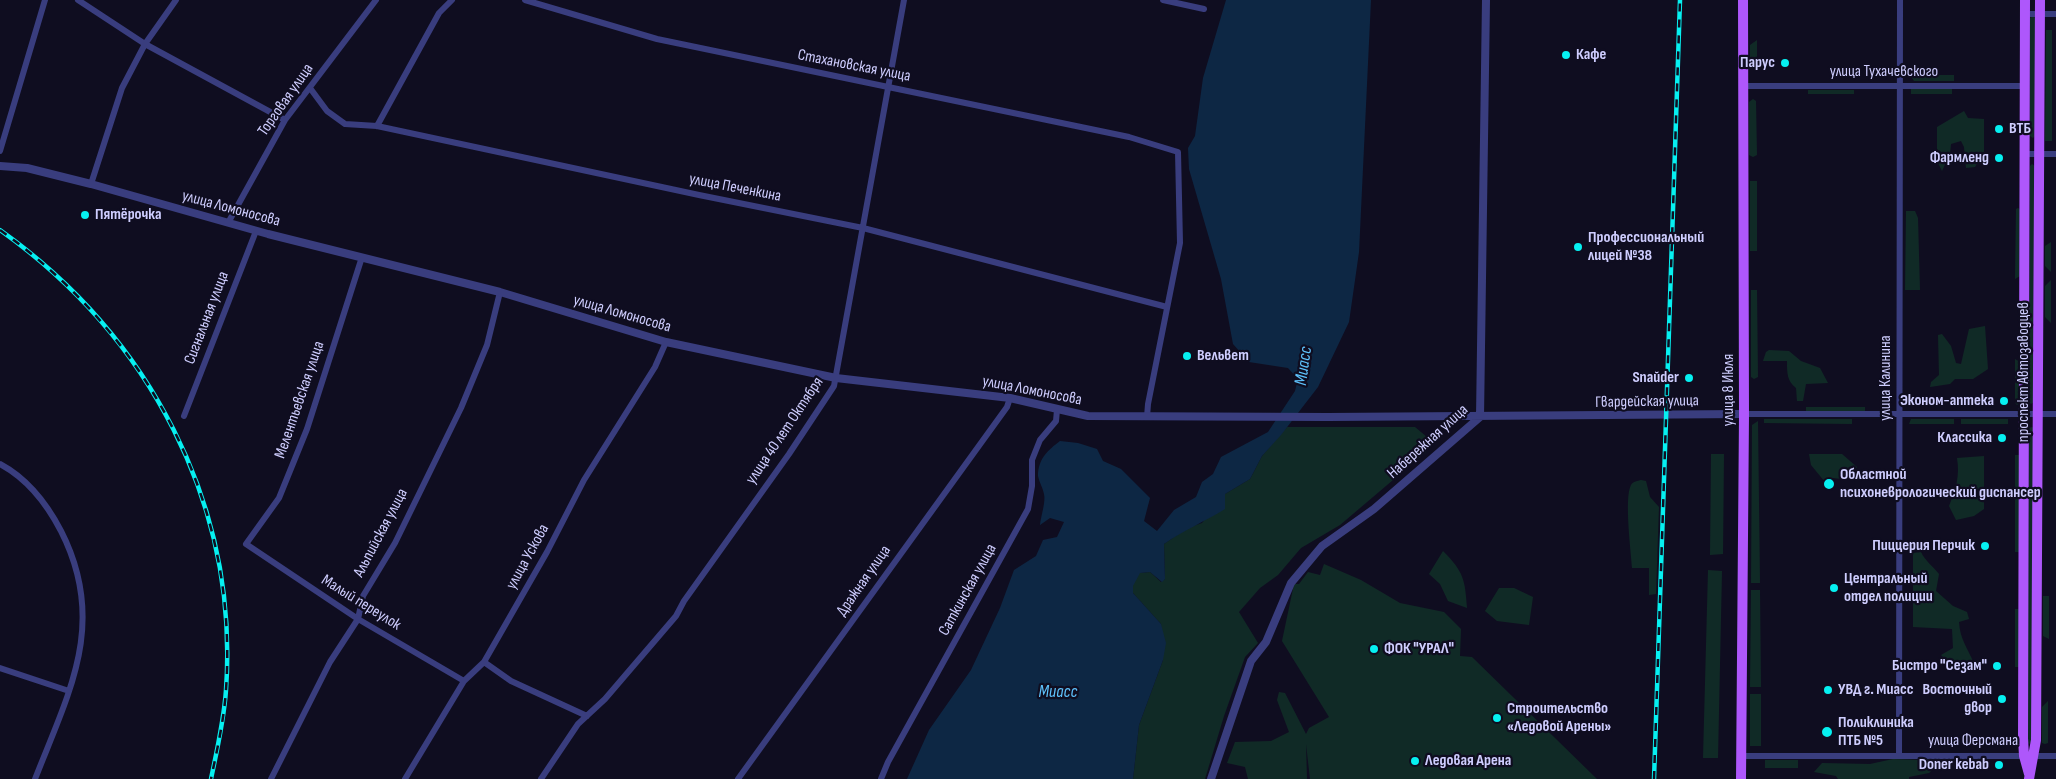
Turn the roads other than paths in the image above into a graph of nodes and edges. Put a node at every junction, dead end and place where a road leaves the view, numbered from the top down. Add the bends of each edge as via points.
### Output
1 (45, 0) edge
2 (78, 0) edge
3 (176, 0) edge
4 (376, 0) edge
5 (452, 0) edge
6 (525, 0) edge
7 (904, 0) edge
8 (1163, 0) edge
9 (1486, 0) edge
10 (1743, 0) edge
11 (1900, 0) edge
12 (2025, 0) edge
13 (2040, 0) edge
14 (1204, 9) dead end
15 (2025, 14) junction
16 (2040, 14) junction
17 (2056, 14) edge
18 (146, 44) junction
19 (1742, 86) junction
20 (1900, 86) junction
21 (2026, 86) junction
22 (888, 87) junction
23 (310, 88) junction
24 (285, 120) junction
25 (377, 126) junction
26 (0, 151) edge
27 (2026, 154) junction
28 (2040, 154) junction
29 (2056, 154) edge
30 (0, 166) edge
31 (91, 184) junction
32 (228, 223) junction
33 (863, 228) junction
34 (256, 230) junction
35 (362, 257) junction
36 (500, 292) junction
37 (1167, 308) junction
38 (666, 342) junction
39 (836, 378) junction
40 (1010, 398) junction
41 (1057, 410) junction
42 (1744, 414) junction
43 (1900, 414) junction
44 (2025, 414) junction
45 (2039, 414) junction
46 (2056, 414) edge
47 (184, 416) dead end
48 (1148, 417) junction
49 (1328, 417) joint
50 (1480, 417) junction
51 (0, 464) edge
52 (246, 544) joint
53 (358, 619) junction
54 (484, 662) junction
55 (0, 668) edge
56 (464, 681) junction
57 (69, 691) junction
58 (587, 716) junction
59 (1741, 756) junction
60 (1899, 756) junction
61 (2030, 756) junction
62 (2056, 756) edge
63 (2030, 776) edge
64 (35, 779) edge
65 (271, 779) edge
66 (405, 779) edge
67 (541, 779) edge
68 (738, 779) edge
69 (881, 779) edge
70 (1211, 779) edge
71 (1741, 779) edge

1 - 26 street
2 - 18 street
3 - 18 street
4 - 23 street, Торговая улица
5 - 25 street via 439,13
6 - 22 street, Стахановская улица via 657,39
7 - 22 street, улица 40 лет Октября
8 - 14 street
9 - 50 street, Набережная улица
10 - 19 main road, улица 8 Июля
11 - 20 street, улица Калинина
12 - 15 main road, проспект Автозаводцев
13 - 16 main road, проспект Автозаводцев
15 - 16 street
15 - 21 main road, проспект Автозаводцев
16 - 17 street
16 - 28 main road, проспект Автозаводцев
18 - 24 street
18 - 31 street via 122,88
19 - 20 street, улица Тухачевского
19 - 42 main road, улица 8 Июля
20 - 21 street, улица Тухачевского
20 - 43 street, улица Калинина
21 - 27 main road, проспект Автозаводцев
22 - 33 street, улица 40 лет Октября
22 - 37 street, Стахановская улица via 1129,137 1178,152 1180,243
23 - 24 street, Торговая улица
23 - 25 street, улица Печенкина via 327,111 345,124
24 - 32 street, Торговая улица
25 - 33 street, улица Печенкина
27 - 28 street
27 - 44 main road, проспект Автозаводцев
28 - 29 street
28 - 45 main road, проспект Автозаводцев
30 - 31 street, улица Ломоносова via 27,168
31 - 32 street, улица Ломоносова
32 - 34 street, улица Ломоносова
33 - 37 street, улица Печенкина
33 - 39 street, улица 40 лет Октября
34 - 35 street, улица Ломоносова
34 - 47 street, Сигнальная улица
35 - 36 street, улица Ломоносова
35 - 52 street, Мелентьевская улица via 286,481 279,498
36 - 38 street, улица Ломоносова
36 - 53 street, Альпийская улица via 487,344 461,408 395,543 363,596
37 - 48 street
38 - 39 street, улица Ломоносова
38 - 54 street, улица Ускова via 655,368 584,480
39 - 40 street, улица Ломоносова
39 - 58 street, улица 40 лет Октября via 790,454 676,616
40 - 41 street, улица Ломоносова
40 - 68 street, Дражная улица via 1007,407
41 - 48 street, улица Ломоносова via 1088,416
41 - 69 street, Саткинская улица via 1056,421 1040,440 1032,460 1028,509
42 - 43 street, Гвардейская улица
42 - 50 street, Гвардейская улица
42 - 59 main road, улица 8 Июля
43 - 44 street, Гвардейская улица
43 - 60 street, улица Калинина
44 - 45 street, Гвардейская улица
44 - 61 main road, проспект Автозаводцев
45 - 46 street, Гвардейская улица
45 - 61 main road, проспект Автозаводцев
48 - 49 street, улица Ломоносова
49 - 50 street, Гвардейская улица
50 - 70 street, Набережная улица via 1374,509 1322,546 1291,583 1266,642 1251,661
51 - 57 street via 30,487 50,511 72,552 84,622
52 - 53 street, Малый переулок
53 - 56 street, Малый переулок
53 - 65 street, Альпийская улица via 330,662
54 - 56 street, улица Ускова
54 - 58 street via 511,681
55 - 57 street
56 - 66 street, улица Ускова
57 - 64 street
58 - 67 street, улица 40 лет Октября via 578,724
59 - 60 street, улица Ферсмана
59 - 71 main road, улица 8 Июля
60 - 61 street, улица Ферсмана
61 - 62 street, улица Ферсмана
61 - 63 main road, проспект Автозаводцев

